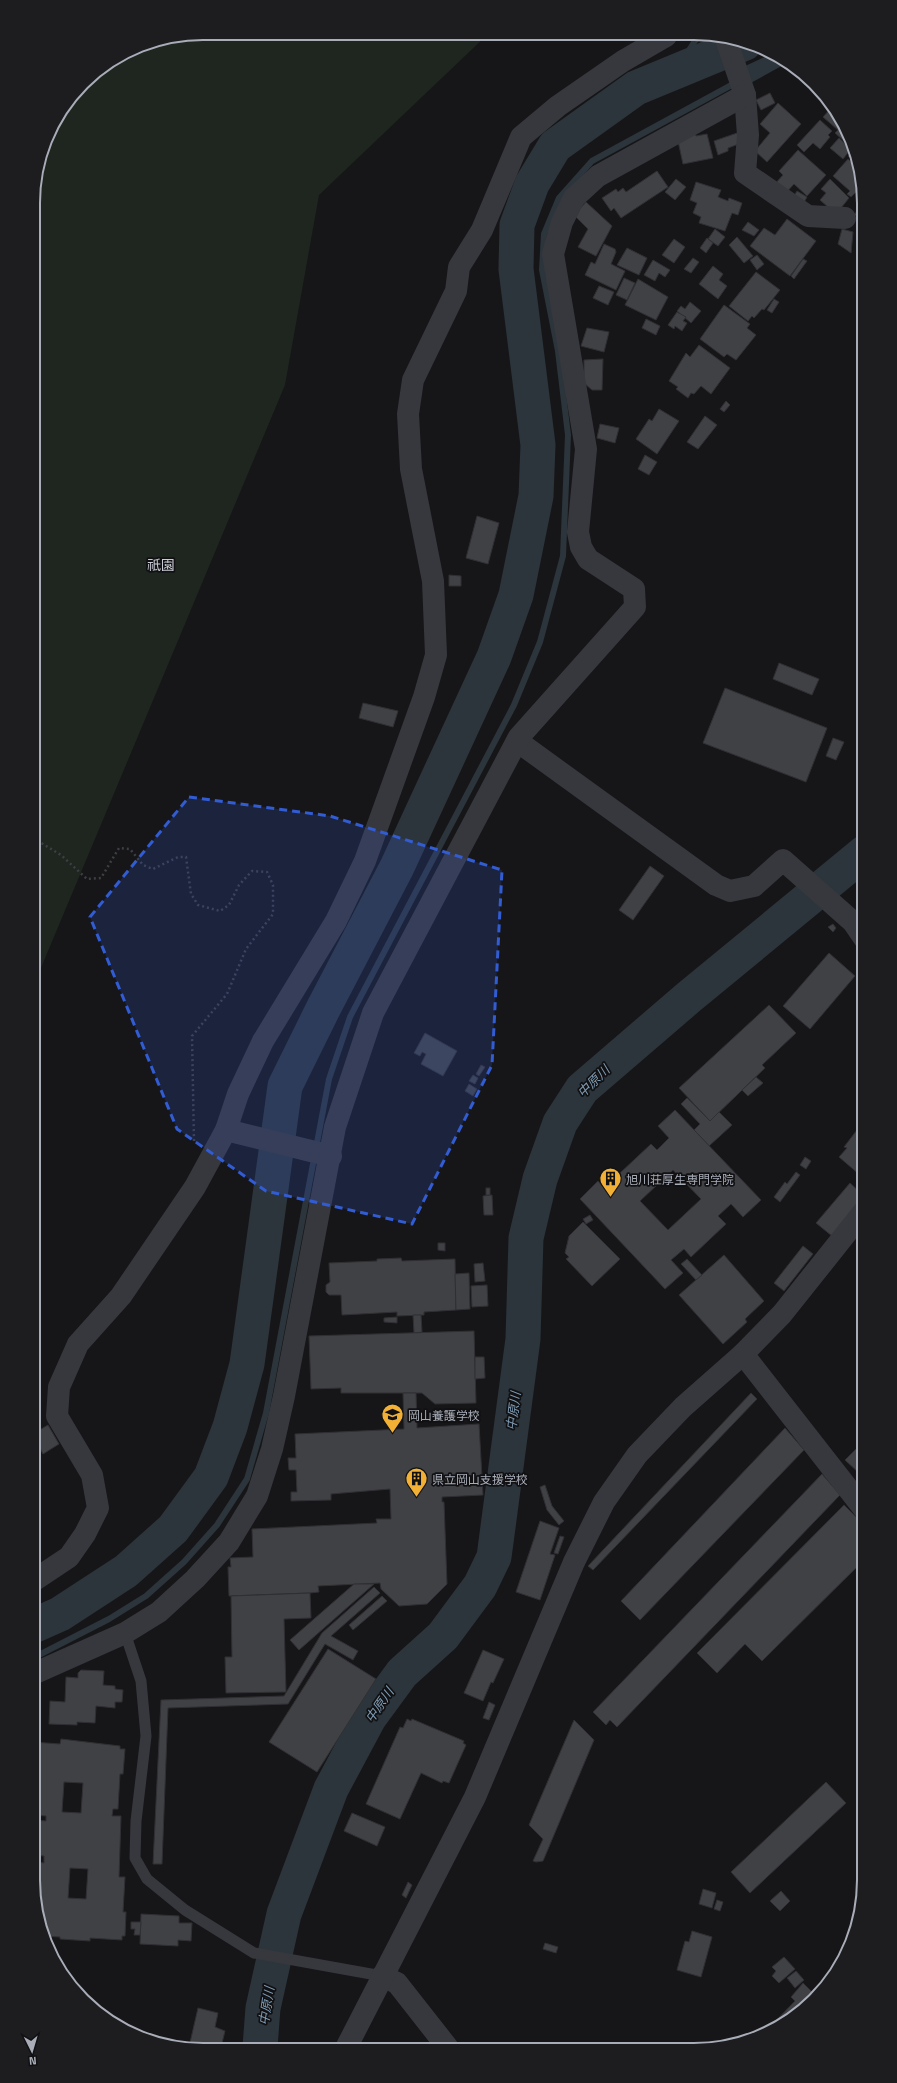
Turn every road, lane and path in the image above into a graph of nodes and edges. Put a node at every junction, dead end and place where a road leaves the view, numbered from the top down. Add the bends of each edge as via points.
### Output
1 (659, 40) edge
2 (728, 44) edge
3 (743, 90) junction
4 (845, 218) dead end
5 (516, 741) junction
6 (40, 842) edge
7 (857, 929) edge
8 (230, 1131) junction
9 (194, 1147) dead end
10 (326, 1155) junction
11 (857, 1220) edge
12 (743, 1354) junction
13 (857, 1500) edge
14 (40, 1576) edge
15 (125, 1633) junction
16 (40, 1671) edge
17 (382, 1976) junction
18 (348, 2043) edge
19 (444, 2043) edge

1 - 8 street via 623,61 558,106 521,137 482,230 460,267 456,291 413,380 408,414 411,469 433,582 436,655 424,698 365,861 336,921 263,1041 238,1094
2 - 3 street
3 - 4 street via 748,135 745,173 808,216
3 - 5 street via 598,176 574,198 562,222 553,254 586,449 578,532 588,559 634,589 635,607
5 - 7 street via 716,885 730,891 754,886 783,860
5 - 10 street via 373,1013
6 - 9 path via 61,855 87,880 101,878 120,848 130,849 143,865 153,869 178,857 186,856 192,894 198,905 220,911 229,905 239,885 252,872 267,872 273,885 273,914 246,950 227,994 192,1036
8 - 10 street
8 - 14 street via 120,1296 78,1344 59,1387 57,1416 92,1475 98,1508 86,1534 69,1557
10 - 15 street via 276,1434 257,1496 229,1542 195,1579 160,1612
11 - 12 street via 782,1314
12 - 13 street
12 - 17 street via 683,1407 637,1455 604,1502 574,1562 475,1797
15 - 16 street
15 - 17 lane via 141,1681 146,1736 136,1821 135,1858 147,1879 174,1901 254,1952
17 - 18 street
17 - 19 street via 397,1983

